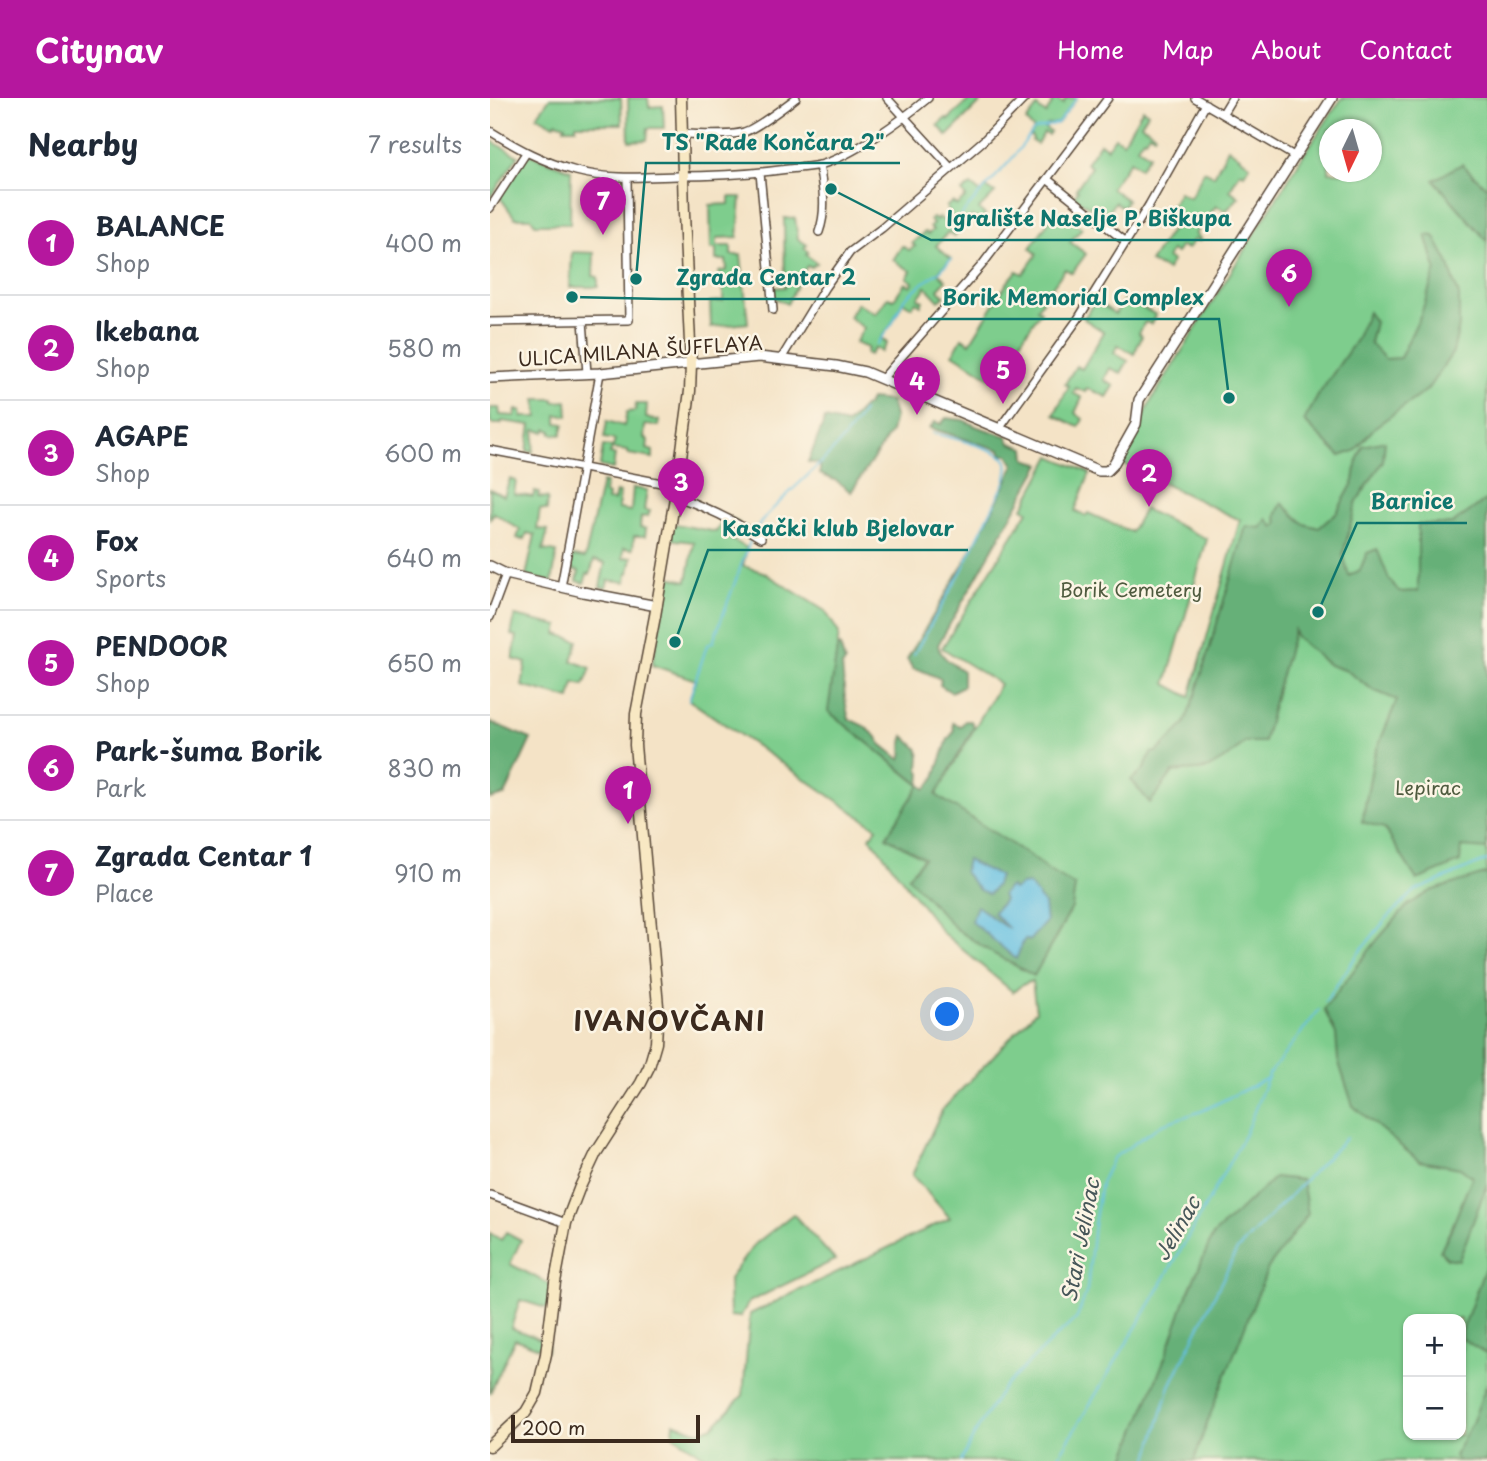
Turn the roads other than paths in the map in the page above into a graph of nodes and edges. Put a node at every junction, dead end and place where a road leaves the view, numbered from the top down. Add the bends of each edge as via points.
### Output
1 (681, 98) edge
2 (796, 98) edge
3 (887, 98) edge
4 (928, 98) edge
5 (1025, 98) edge
6 (1108, 98) edge
7 (1195, 98) edge
8 (1232, 98) edge
9 (1332, 98) edge
10 (1206, 104) junction
11 (1223, 113) junction
12 (905, 117) junction
13 (490, 131) edge
14 (682, 134) junction
15 (526, 153) junction
16 (1294, 156) junction
17 (819, 165) junction
18 (951, 168) junction
19 (760, 173) junction
20 (683, 177) junction
21 (627, 178) junction
22 (1047, 179) junction
23 (490, 208) edge
24 (819, 232) dead end
25 (1126, 242) junction
26 (773, 310) dead end
27 (583, 321) junction
28 (490, 322) edge
29 (781, 359) junction
30 (691, 365) junction
31 (587, 373) junction
32 (600, 373) junction
33 (490, 379) edge
34 (882, 379) junction
35 (999, 429) junction
36 (490, 450) edge
37 (583, 467) junction
38 (676, 491) junction
39 (761, 538) dead end
40 (490, 566) edge
41 (506, 574) junction
42 (561, 587) junction
43 (657, 606) junction
44 (490, 617) edge
45 (490, 1195) edge
46 (566, 1223) junction
47 (490, 1446) edge

1 - 14 main road
2 - 14 street via 745,132
3 - 12 street
4 - 12 street
5 - 18 street
6 - 22 street
7 - 10 street
8 - 11 street
9 - 16 street
10 - 11 street
10 - 25 street
11 - 16 street
12 - 17 street
12 - 18 street
13 - 15 street
14 - 20 main road
15 - 21 street via 579,172
15 - 23 street
16 - 35 street, ULICA MILANA ŠUFFLAYA via 1139,400 1136,424 1107,471
17 - 19 street
17 - 24 street via 824,199
18 - 29 street via 850,252
19 - 20 street
19 - 26 street
20 - 21 street
20 - 30 main road
21 - 27 street via 629,320
22 - 25 street
22 - 34 street via 982,264
25 - 35 street via 1078,319
27 - 28 street
27 - 31 street
29 - 30 street, ULICA MILANA ŠUFFLAYA
29 - 34 street, ULICA MILANA ŠUFFLAYA via 836,366
30 - 32 street, ULICA MILANA ŠUFFLAYA
30 - 38 main road
31 - 32 street, ULICA MILANA ŠUFFLAYA
31 - 33 street, ULICA MILANA ŠUFFLAYA
32 - 37 street
34 - 35 street, ULICA MILANA ŠUFFLAYA
36 - 37 street
37 - 38 street
37 - 42 street
38 - 39 street
38 - 43 main road
40 - 41 street
41 - 42 street
41 - 44 street
42 - 43 street
43 - 46 main road via 636,714 635,745 658,1006 656,1044 641,1083 596,1153
45 - 46 street
46 - 47 main road via 537,1394 526,1412

